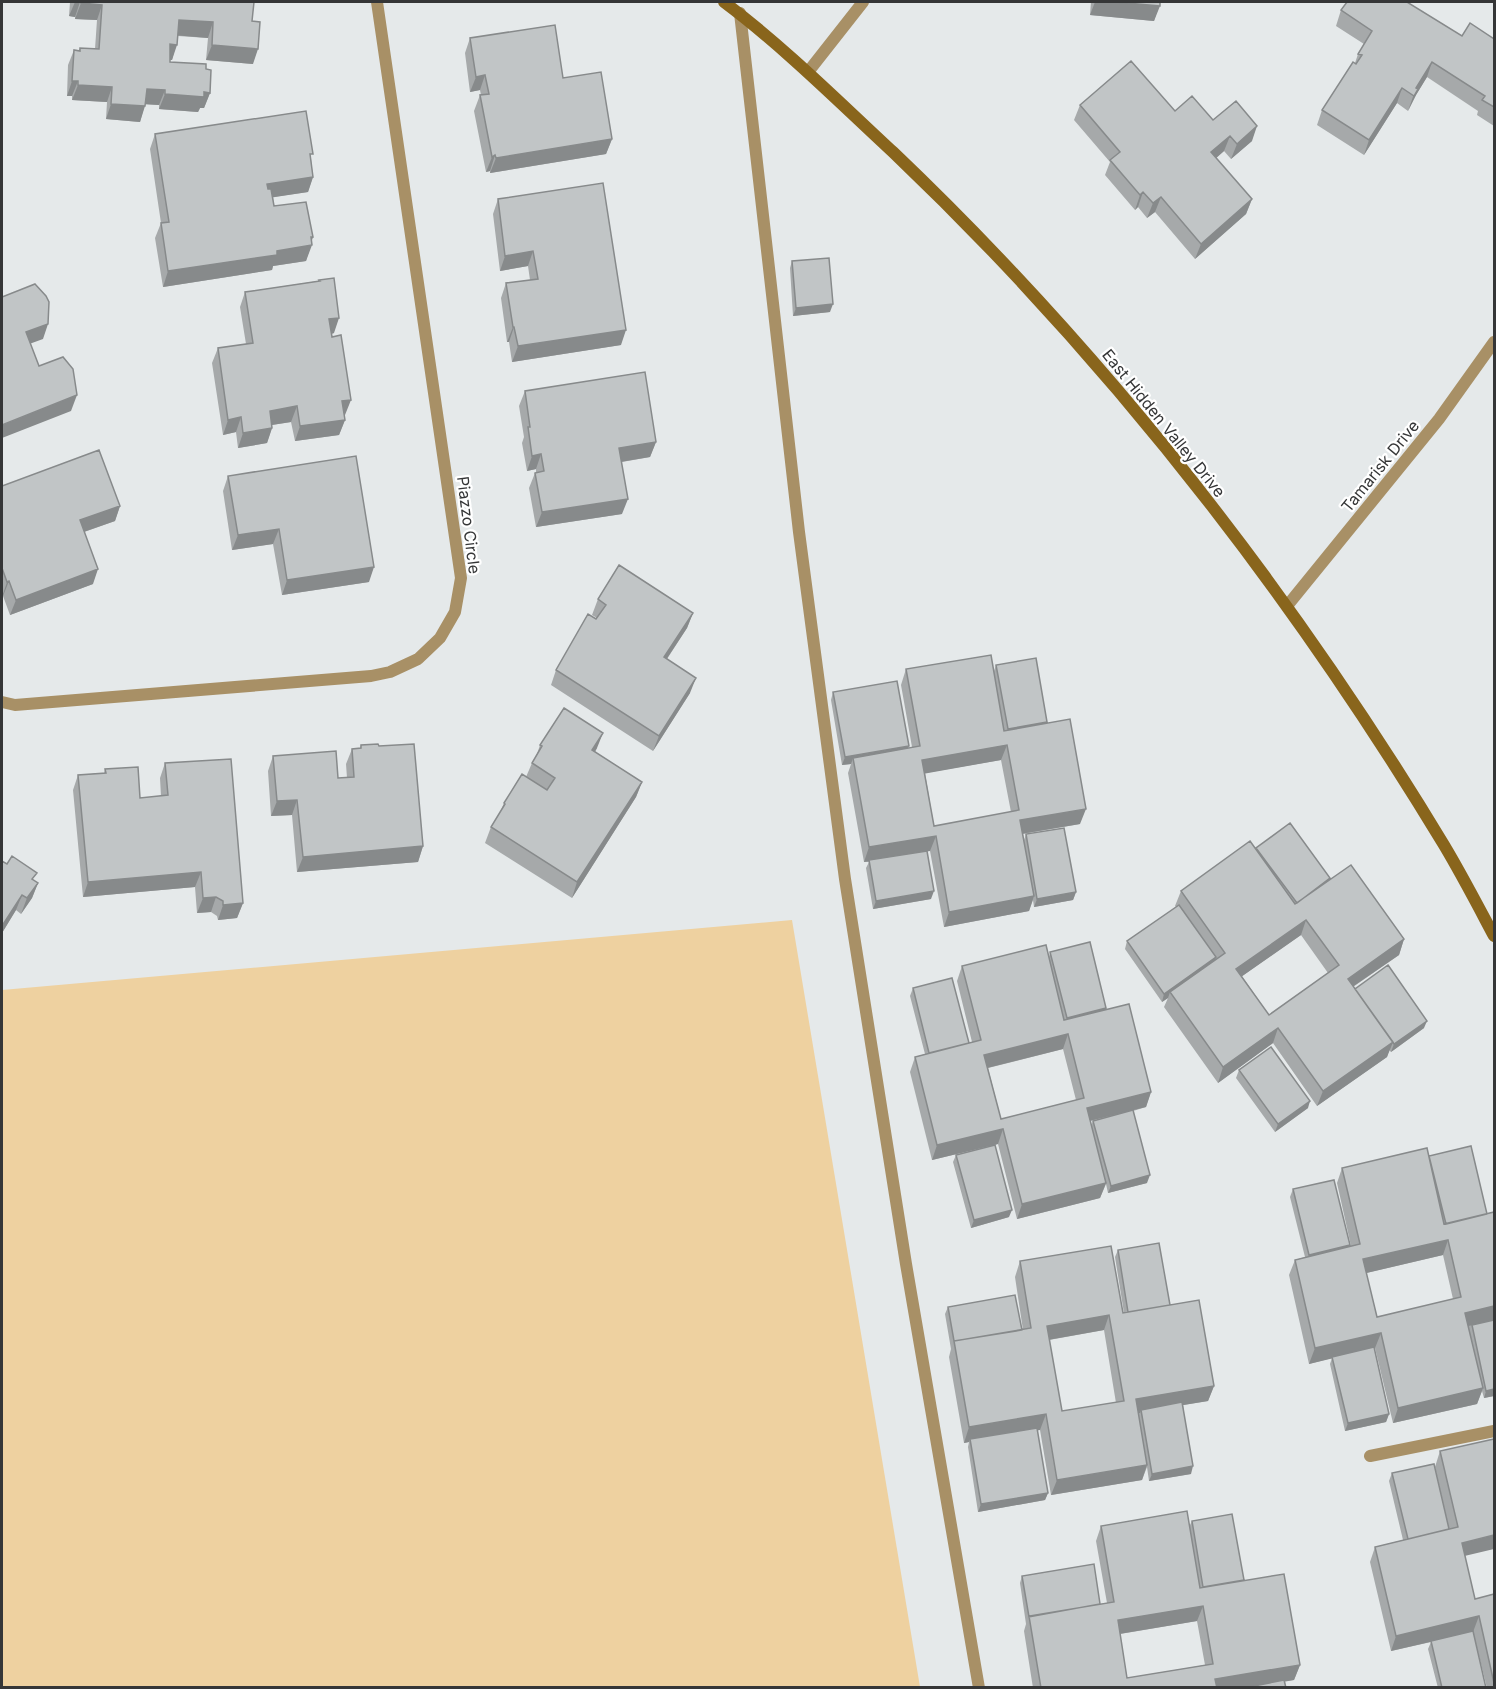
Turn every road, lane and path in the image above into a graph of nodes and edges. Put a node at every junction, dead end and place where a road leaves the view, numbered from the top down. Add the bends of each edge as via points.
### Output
1 (378, 2) edge
2 (724, 2) edge
3 (863, 2) edge
4 (740, 13) junction
5 (808, 72) junction
6 (1494, 342) edge
7 (1287, 606) junction
8 (2, 702) edge
9 (1494, 936) edge
10 (1494, 1431) edge
11 (1370, 1456) dead end
12 (979, 1688) edge

1 - 8 street, Piazzo Circle via 461,578 455,612 440,638 418,659 371,676 15,705
2 - 4 street, East Hidden Valley Drive
3 - 5 street
4 - 5 street, East Hidden Valley Drive
4 - 12 street via 799,532 845,879
5 - 7 street, East Hidden Valley Drive via 945,202 1068,333 1179,464
6 - 7 street, Tamarisk Drive via 1440,419
7 - 9 street, East Hidden Valley Drive via 1353,700 1445,846
10 - 11 street

